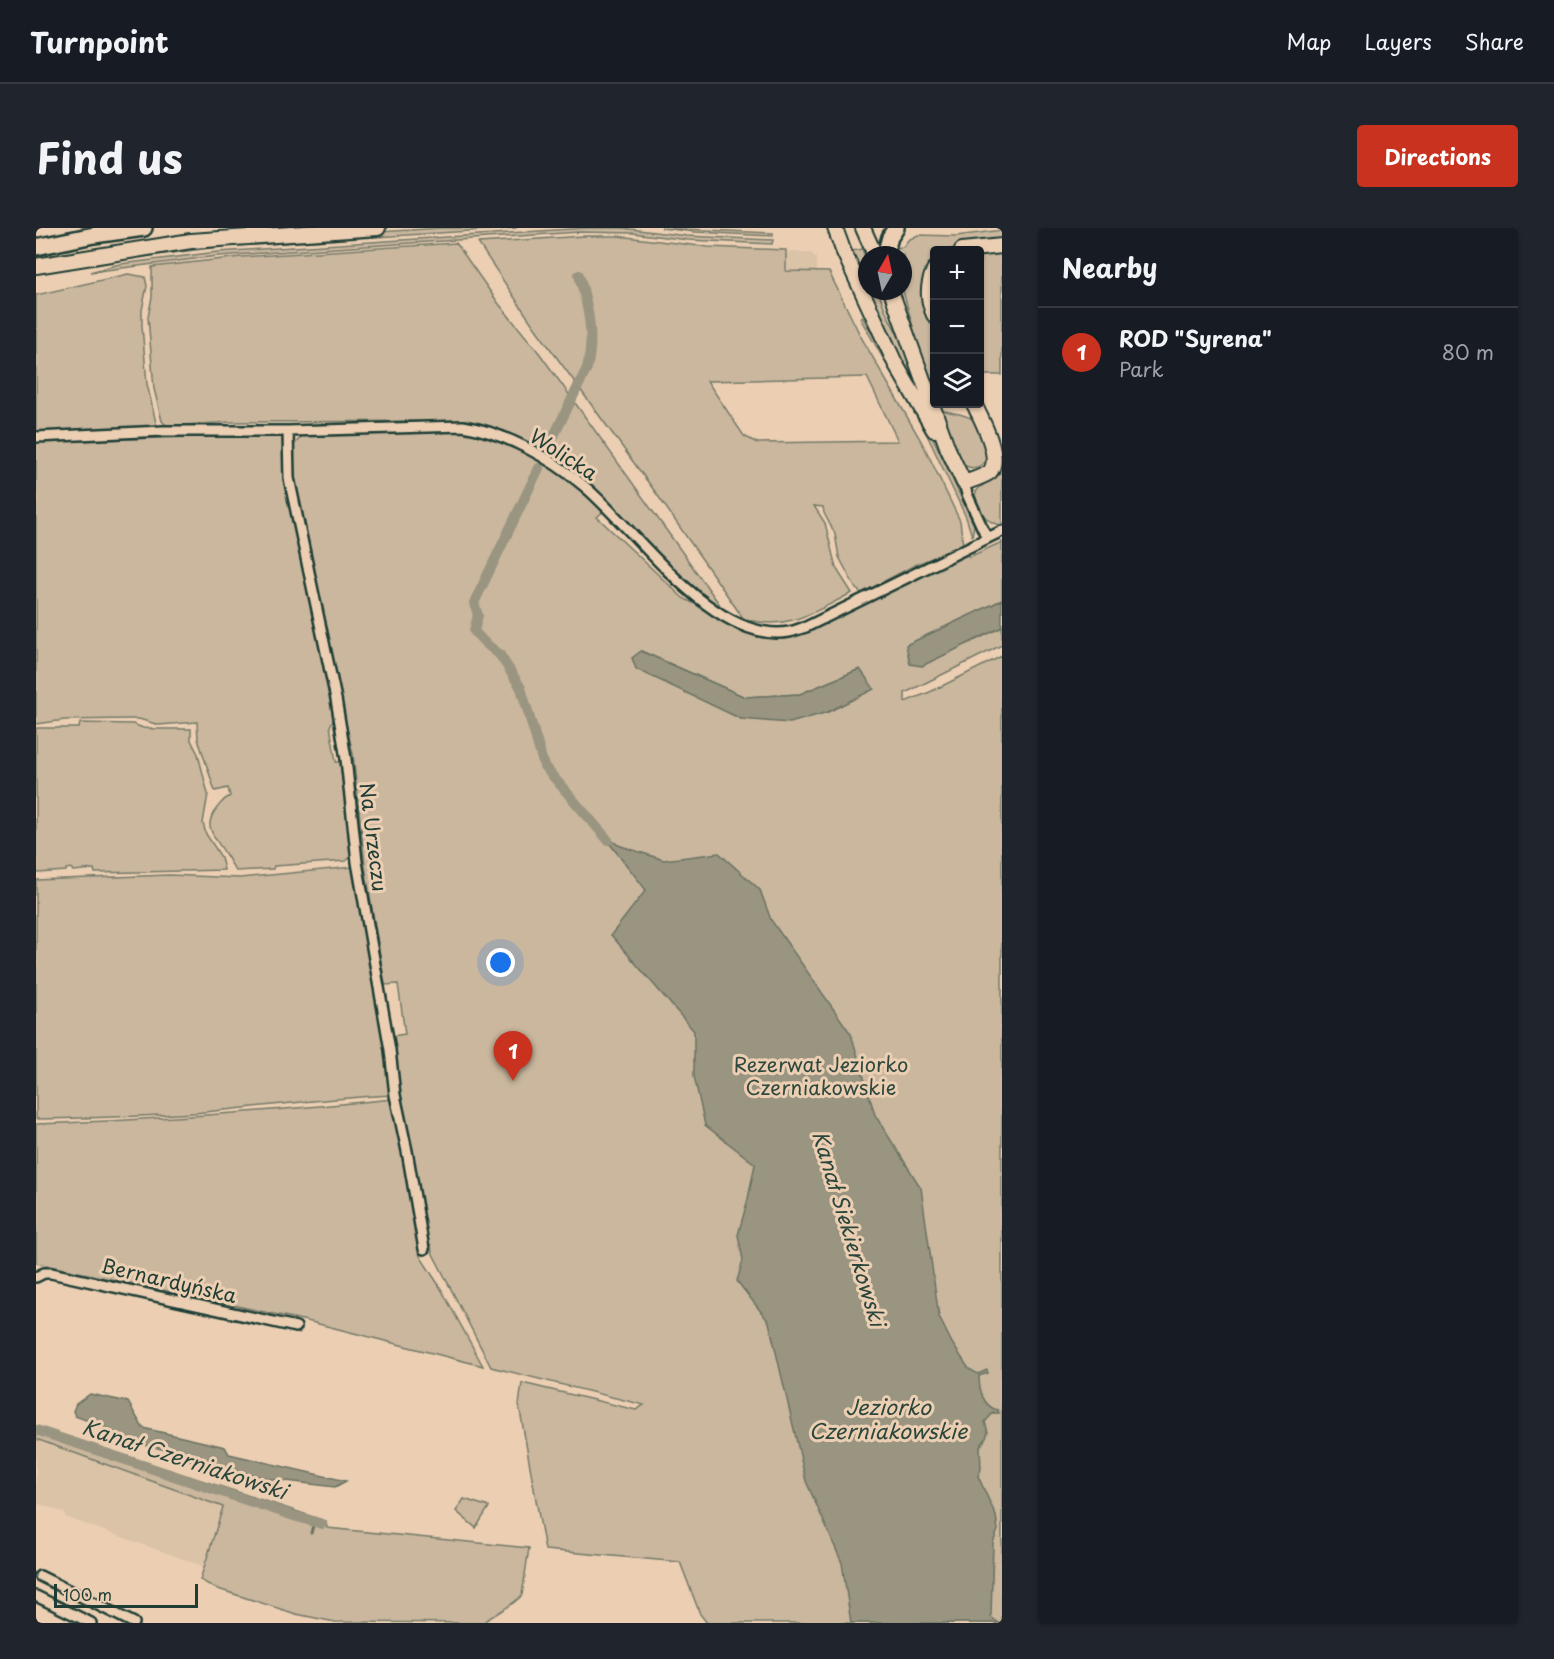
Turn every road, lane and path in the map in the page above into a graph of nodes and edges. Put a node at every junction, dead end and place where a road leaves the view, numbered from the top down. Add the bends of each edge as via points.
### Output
1 (144, 228) edge
2 (378, 228) edge
3 (835, 228) edge
4 (863, 228) edge
5 (896, 228) edge
6 (872, 246) edge
7 (888, 246) edge
8 (1002, 246) edge
9 (36, 247) edge
10 (984, 248) edge
11 (36, 266) edge
12 (930, 284) edge
13 (894, 300) edge
14 (930, 305) edge
15 (976, 408) edge
16 (288, 431) junction
17 (36, 436) edge
18 (948, 449) junction
19 (964, 483) junction
20 (1002, 531) edge
21 (987, 538) junction
22 (424, 1249) dead end
23 (36, 1277) edge
24 (296, 1327) dead end
25 (40, 1576) dead end
26 (36, 1596) edge
27 (91, 1623) edge
28 (134, 1623) edge

1 - 9 main road
2 - 11 street via 191,241
3 - 18 street via 895,363
4 - 6 street
5 - 7 main road
8 - 10 street
12 - 14 street
13 - 18 street
15 - 19 street via 998,453 990,471
16 - 17 street, Wolicka
16 - 21 street, Wolicka via 463,426 500,436 585,486 715,612 772,633 807,627
16 - 22 street, Na Urzeczu via 289,478 336,699 357,862
18 - 19 street
19 - 21 street
20 - 21 street, Wolicka
23 - 24 street, Bernardyńska via 51,1273
25 - 28 street
26 - 27 street

